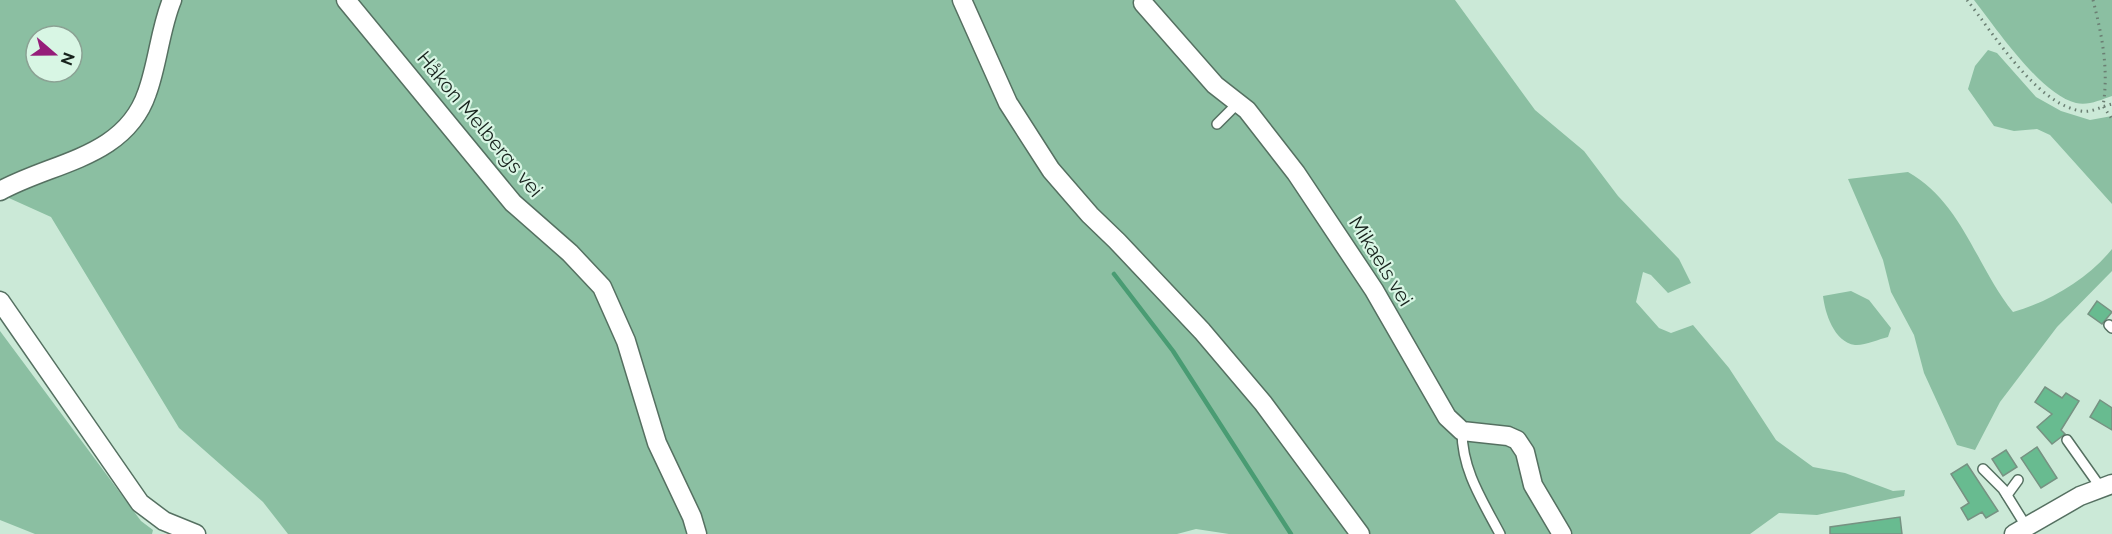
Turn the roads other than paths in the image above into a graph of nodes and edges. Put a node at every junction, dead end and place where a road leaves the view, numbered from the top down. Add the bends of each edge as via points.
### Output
1 (172, 0) edge
2 (346, 0) edge
3 (962, 0) edge
4 (1143, 3) dead end
5 (1238, 103) junction
6 (1217, 124) dead end
7 (0, 191) edge
8 (0, 300) edge
9 (1462, 430) junction
10 (2067, 440) dead end
11 (1983, 469) dead end
12 (2018, 480) dead end
13 (2107, 486) edge
14 (2007, 495) junction
15 (2020, 530) edge
16 (196, 534) edge
17 (697, 534) edge
18 (1360, 534) edge
19 (1500, 534) edge
20 (1562, 534) edge

1 - 7 street via 146,96 126,129 99,150
2 - 17 street, Håkon Melbergs vei via 513,203 602,287 626,341 657,443
3 - 18 street via 1008,103 1051,170 1202,331 1263,403
4 - 5 street, Mikaels vei via 1215,85
5 - 6 lane
5 - 9 street, Mikaels vei via 1253,117 1336,231 1447,417
8 - 16 street via 140,502 164,521
9 - 19 lane via 1468,476
9 - 20 street via 1517,440 1525,452 1533,485
10 - 13 lane
11 - 14 lane
12 - 14 lane
13 - 15 street
14 - 15 lane

